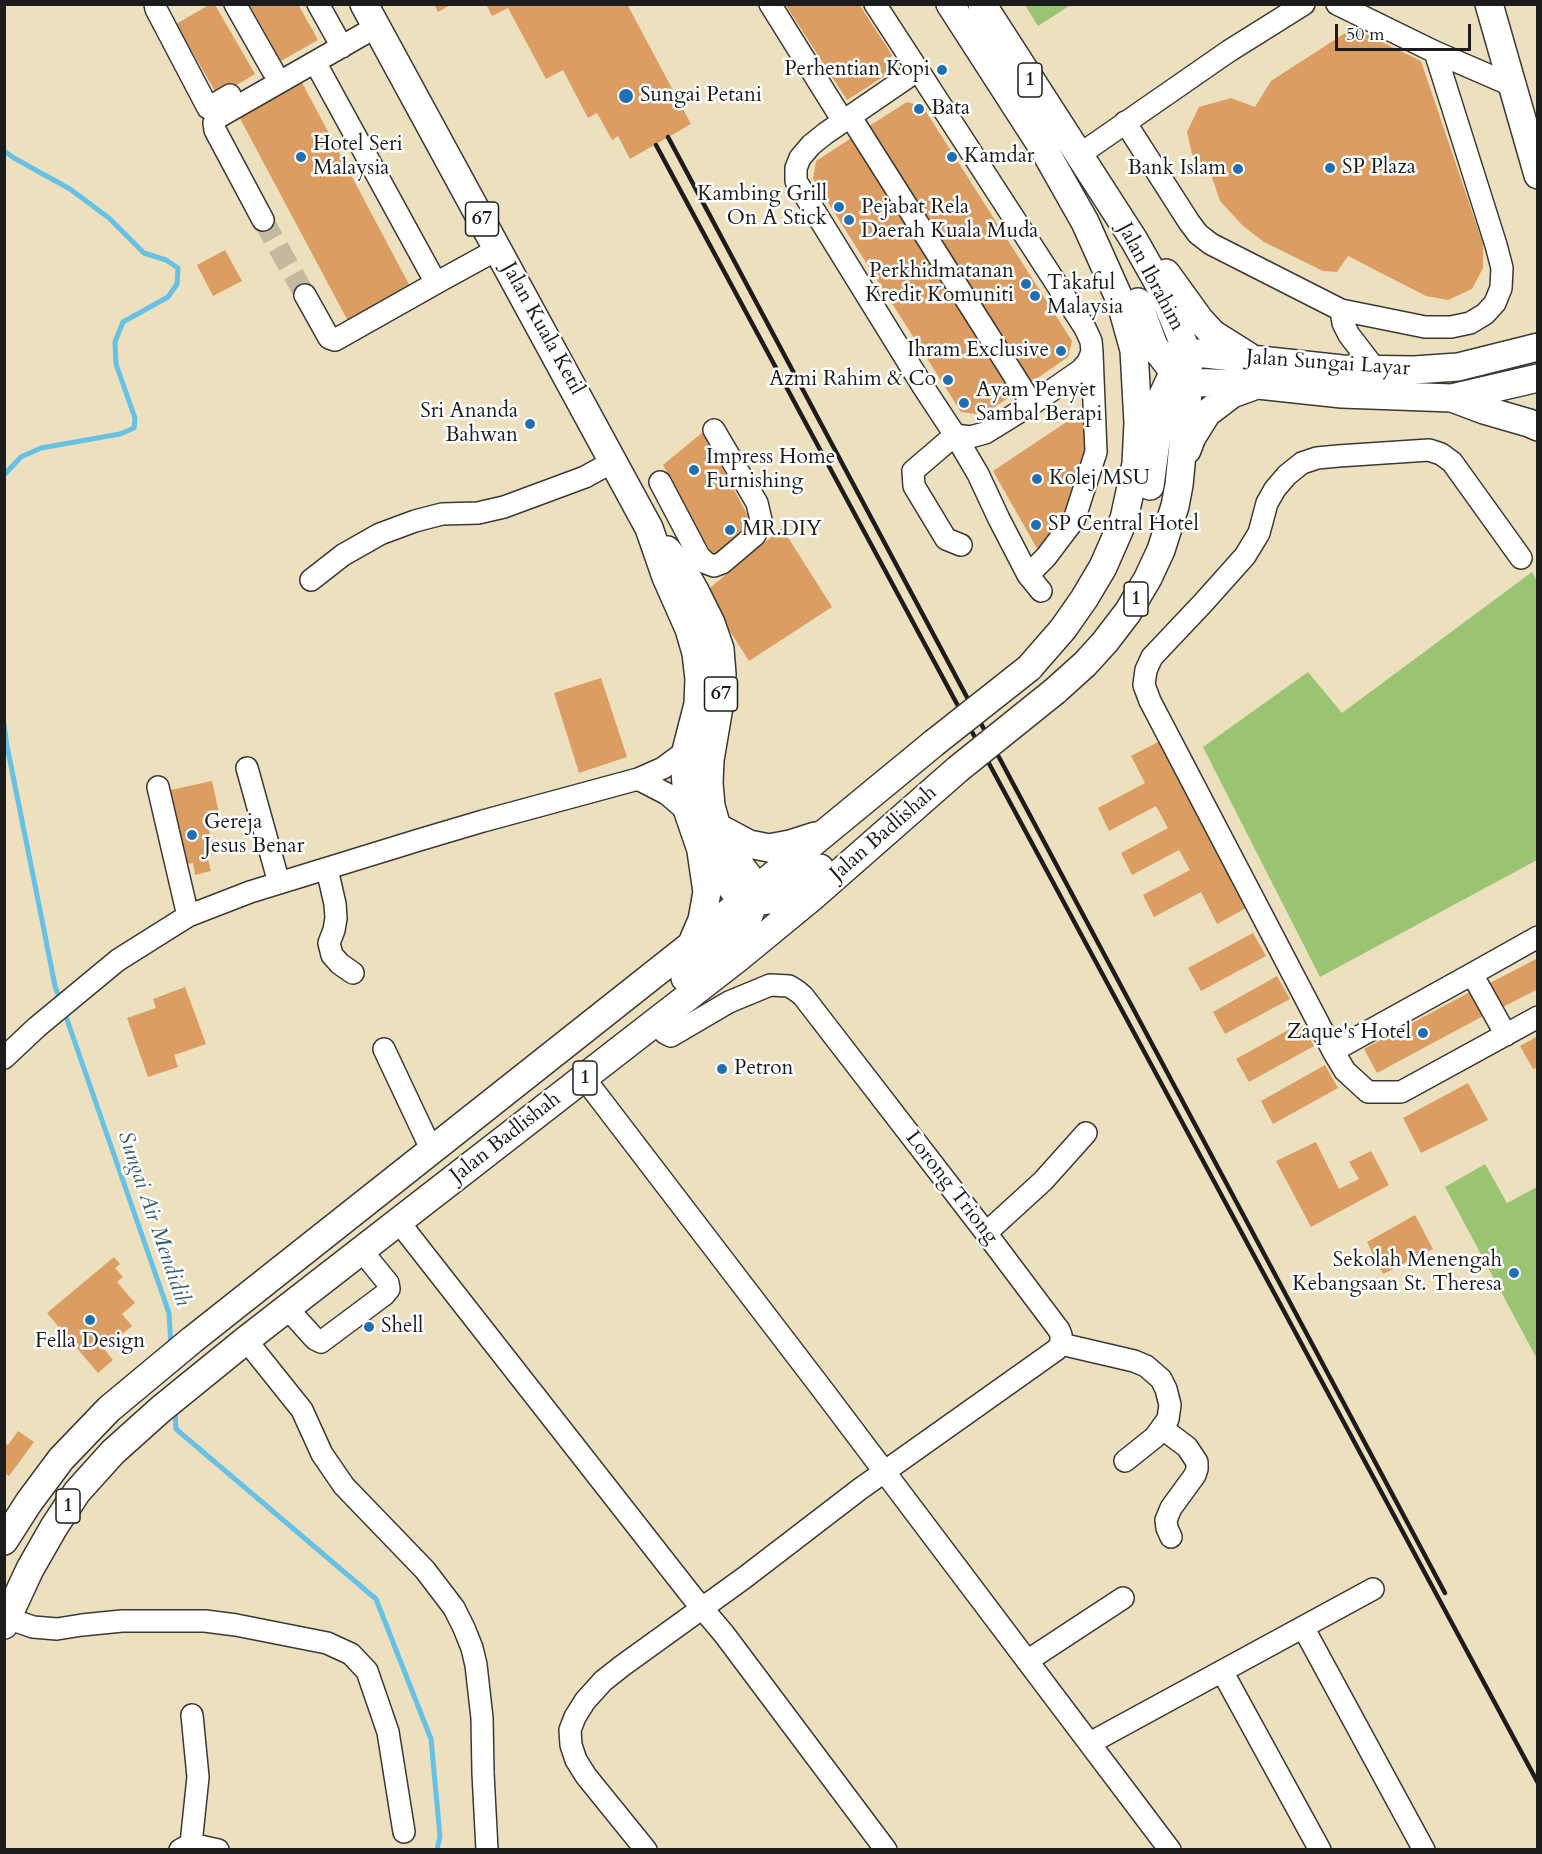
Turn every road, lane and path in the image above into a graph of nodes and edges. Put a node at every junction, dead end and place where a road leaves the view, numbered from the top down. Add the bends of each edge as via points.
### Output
1 (235, 4) edge
2 (318, 4) edge
3 (770, 4) edge
4 (875, 4) edge
5 (950, 4) edge
6 (982, 4) edge
7 (1337, 4) edge
8 (1489, 4) edge
9 (158, 6) edge
10 (1296, 7) edge
11 (1362, 11) edge
12 (370, 16) edge
13 (339, 41) junction
14 (1435, 52) junction
15 (315, 62) junction
16 (918, 70) junction
17 (273, 71) junction
18 (1511, 85) junction
19 (847, 119) junction
20 (1125, 122) junction
21 (1078, 155) junction
22 (1538, 175) edge
23 (263, 220) tunnel mouth
24 (1085, 222) junction
25 (1134, 240) junction
26 (498, 249) junction
27 (436, 282) junction
28 (306, 295) tunnel mouth
29 (1341, 310) junction
30 (1538, 347) edge
31 (1092, 352) junction
32 (1183, 368) junction
33 (1376, 370) junction
34 (1256, 372) junction
35 (1538, 378) edge
36 (1452, 398) junction
37 (1032, 404) junction
38 (1538, 427) edge
39 (714, 430) dead end
40 (955, 435) junction
41 (614, 461) junction
42 (1182, 464) junction
43 (660, 482) dead end
44 (649, 528) junction
45 (961, 545) dead end
46 (1521, 558) dead end
47 (690, 562) junction
48 (1103, 567) junction
49 (1028, 575) junction
50 (311, 580) dead end
51 (1041, 591) dead end
52 (1029, 668) joint
53 (1055, 691) joint
54 (686, 751) junction
55 (248, 768) dead end
56 (953, 773) junction
57 (638, 779) junction
58 (158, 787) dead end
59 (688, 812) junction
60 (827, 832) junction
61 (708, 837) junction
62 (327, 869) junction
63 (279, 883) junction
64 (752, 897) junction
65 (188, 915) junction
66 (1538, 937) edge
67 (691, 945) junction
68 (353, 973) dead end
69 (1472, 974) junction
70 (1538, 1017) edge
71 (656, 1023) junction
72 (1506, 1035) junction
73 (384, 1049) dead end
74 (1333, 1051) junction
75 (618, 1053) junction
76 (4, 1058) edge
77 (584, 1078) junction
78 (1086, 1132) dead end
79 (432, 1151) junction
80 (398, 1221) junction
81 (986, 1233) junction
82 (361, 1250) junction
83 (287, 1308) junction
84 (246, 1340) junction
85 (1060, 1344) junction
86 (1163, 1429) junction
87 (1125, 1461) dead end
88 (885, 1472) junction
89 (1171, 1537) dead end
90 (4, 1541) edge
91 (1373, 1589) dead end
92 (1123, 1598) dead end
93 (701, 1608) junction
94 (6, 1622) edge
95 (1303, 1627) junction
96 (1027, 1661) junction
97 (1222, 1671) junction
98 (192, 1715) dead end
99 (1090, 1743) junction
100 (404, 1832) dead end
101 (185, 1847) edge
102 (218, 1850) edge
103 (487, 1850) edge
104 (646, 1850) edge
105 (886, 1850) edge
106 (1170, 1850) edge
107 (1320, 1850) edge
108 (1424, 1850) edge

1 - 17 street
2 - 13 street
3 - 19 street
4 - 16 street
5 - 24 main road, Jalan Ibrahim / 1 via 1046,153
6 - 21 main road, Jalan Ibrahim / 1
7 - 11 street
8 - 18 main road
9 - 17 street via 208,108
10 - 20 street
11 - 14 street
12 - 13 street
12 - 26 main road, Jalan Kuala Ketil / 67
13 - 15 street
13 - 17 street
14 - 18 street
14 - 29 street via 1496,245 1502,268 1501,288 1485,314 1470,323 1451,327 1425,327
15 - 23 street via 214,123 214,130
15 - 27 street
16 - 19 street
16 - 31 street via 1085,328
18 - 22 main road
19 - 37 street
19 - 40 street via 800,158 796,181
20 - 21 street
20 - 29 street via 1198,234
21 - 25 main road, Jalan Ibrahim / 1
24 - 32 main road via 1109,246 1124,270 1154,346
24 - 48 main road, Jalan Ibrahim / 1 via 1120,300 1134,350 1137,381 1133,481 1124,519
25 - 32 main road, Jalan Ibrahim / 1 via 1161,288
25 - 34 main road via 1156,257 1200,320
26 - 27 street
26 - 41 main road, Jalan Kuala Ketil / 67
27 - 28 street via 335,340 329,338
29 - 33 street via 1349,335
30 - 33 main road, Jalan Sungai Layar via 1458,367
31 - 37 street via 1081,370
31 - 49 street via 1096,452 1074,520
32 - 34 main road, Jalan Sungai Layar
32 - 42 main road, Jalan Ibrahim / 1
32 - 48 main road via 1162,397 1150,484 1140,519 1118,557
33 - 34 main road, Jalan Sungai Layar
34 - 36 main road, Jalan Sungai Layar via 1342,394
34 - 42 main road via 1208,413 1192,437
35 - 36 main road, Jalan Sungai Layar
36 - 38 main road
37 - 40 street via 985,433
39 - 47 street via 756,503 761,520 755,535 722,563 714,566
40 - 45 street via 913,471 914,486 946,539
40 - 49 street
41 - 44 main road, Jalan Kuala Ketil / 67
41 - 50 street via 585,477 504,507 415,520 343,555
42 - 53 main road, Jalan Ibrahim / 1 via 1170,526 1148,578 1105,642
43 - 47 street
44 - 47 main road, Jalan Kuala Ketil / 67
44 - 54 main road, Jalan Kuala Ketil / 67 via 696,653 698,704
46 - 74 street via 1452,462 1441,454 1429,450 1317,458 1287,474 1267,503 1259,533 1245,556 1152,657 1146,670 1144,685 1150,700
47 - 61 main road, Jalan Kuala Ketil / 67 via 720,649 722,674 710,760
48 - 52 main road, Jalan Ibrahim / 1 via 1063,629
49 - 51 street
52 - 60 main road, Jalan Badlishah / 1, bridge
53 - 56 main road, Jalan Badlishah / 1, bridge
54 - 57 street via 663,768
54 - 59 main road, Jalan Kuala Ketil / 67
55 - 63 street
56 - 64 main road via 913,789 787,893 769,900
56 - 71 main road, Jalan Badlishah / 1 via 811,898
57 - 59 street via 667,794
57 - 62 street
58 - 65 street
59 - 61 main road, Jalan Kuala Ketil / 67
60 - 61 main road via 769,848
60 - 64 main road, Jalan Badlishah / 1
61 - 64 main road, Jalan Kuala Ketil / 67 via 727,848
61 - 67 main road via 707,892 702,920
62 - 63 street
62 - 68 street via 335,904 329,944 332,955
63 - 65 street
64 - 67 main road, Jalan Badlishah / 1
64 - 75 main road via 749,915 740,929 637,1018 626,1031
65 - 76 street via 90,982
66 - 69 street
67 - 79 main road, Jalan Badlishah / 1
69 - 72 street
69 - 74 street
70 - 72 street
71 - 75 main road, Jalan Badlishah / 1
71 - 81 street, Lorong Triong via 671,1036 729,1002 770,985 789,986 797,991
72 - 74 street via 1401,1092 1368,1092 1345,1071
73 - 79 street
75 - 77 main road, Jalan Badlishah / 1
77 - 80 main road, Jalan Badlishah / 1
77 - 88 street
78 - 81 street via 1043,1181
79 - 90 main road, Jalan Badlishah / 1 via 109,1409 67,1451
80 - 82 main road, Jalan Badlishah / 1
80 - 93 street
81 - 85 street, Lorong Triong via 1059,1330
82 - 83 main road, Jalan Badlishah / 1
82 - 83 street via 388,1283 388,1289 367,1308 321,1342
83 - 84 main road, Jalan Badlishah / 1
84 - 94 main road, Jalan Badlishah / 1 via 113,1452 77,1492 30,1569
84 - 103 street via 302,1410 322,1454 344,1486 425,1570 464,1628 476,1665 482,1718
85 - 86 street via 1146,1366 1161,1379 1168,1396 1170,1406
85 - 88 street
86 - 87 street
86 - 89 street via 1187,1447 1197,1462 1195,1475 1166,1520
88 - 93 street
88 - 96 street
91 - 95 street
92 - 96 street
93 - 104 street via 603,1682 585,1701 570,1730 576,1760 586,1776
93 - 105 street
94 - 100 street via 57,1629 122,1621 216,1622 327,1643 351,1654 367,1671 388,1732
95 - 97 street
95 - 108 street
96 - 99 street
97 - 99 street
97 - 107 street
98 - 101 street via 198,1777
99 - 106 street
101 - 102 street

